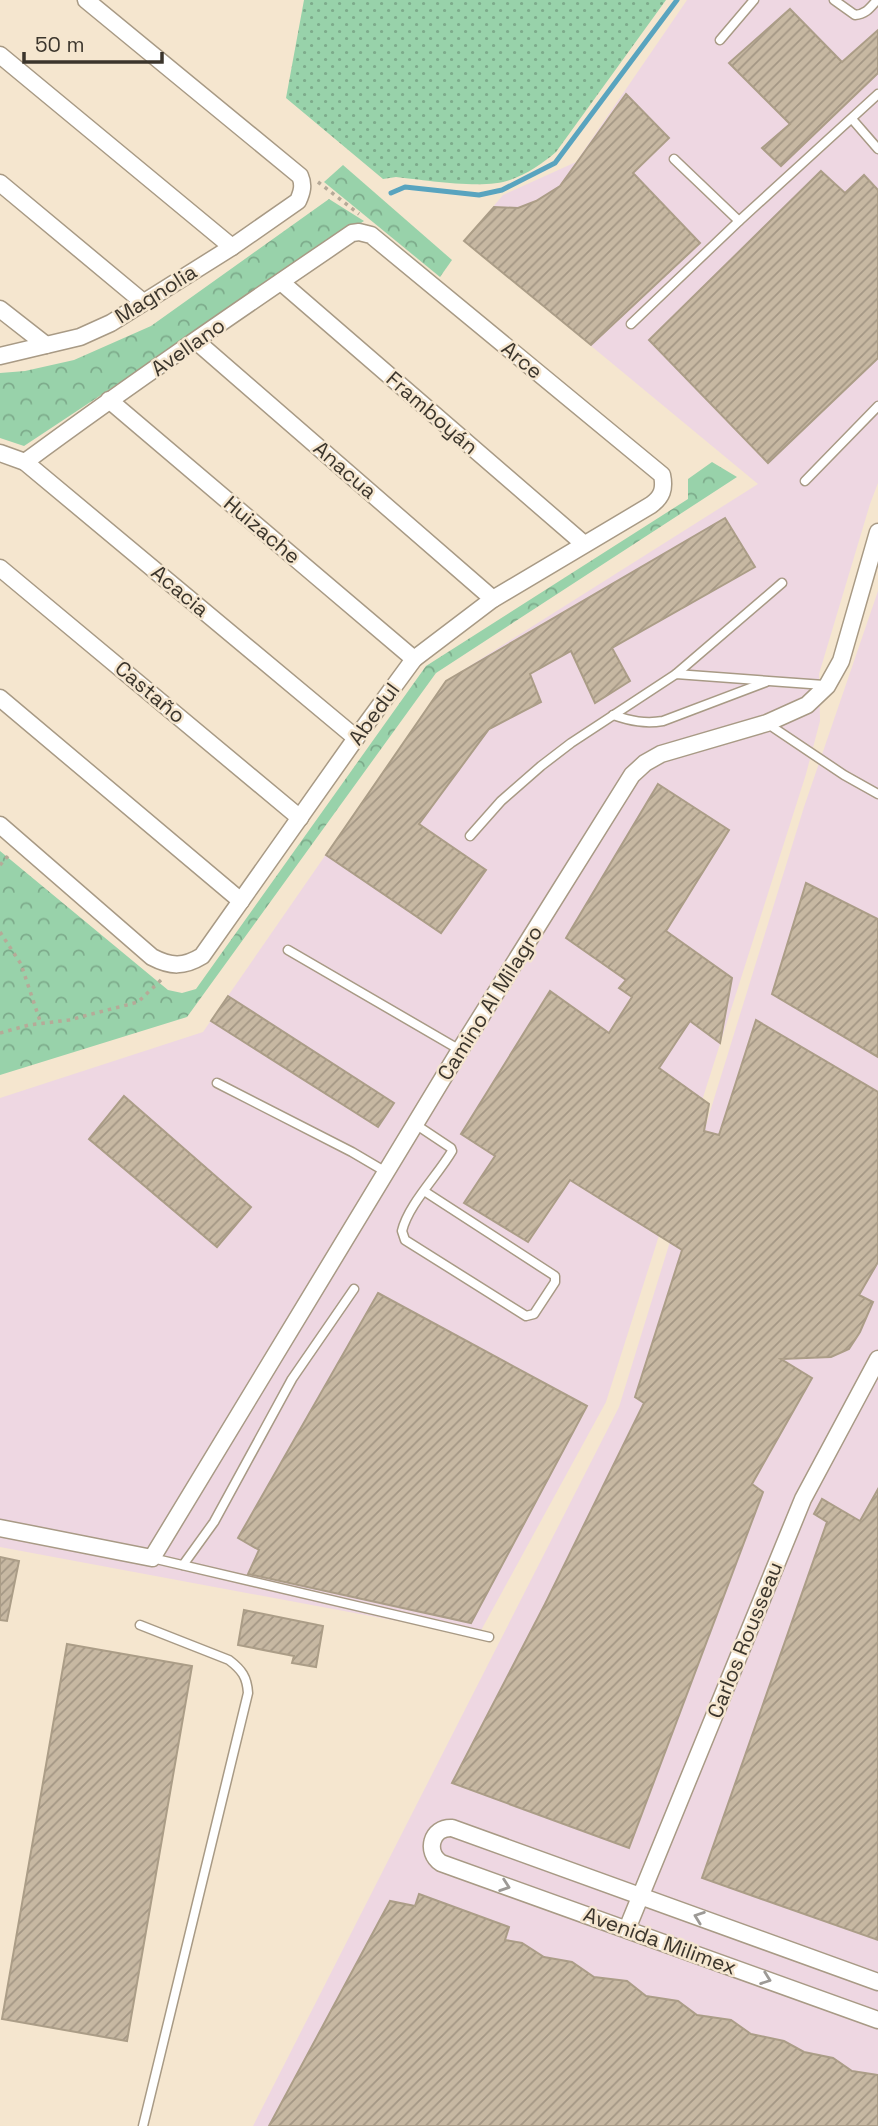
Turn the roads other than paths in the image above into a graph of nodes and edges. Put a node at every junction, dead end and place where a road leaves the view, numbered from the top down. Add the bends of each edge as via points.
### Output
1 (86, 0) edge
2 (754, 0) edge
3 (834, 0) edge
4 (877, 0) edge
5 (720, 40) dead end
6 (0, 55) edge
7 (878, 94) edge
8 (852, 119) junction
9 (878, 149) edge
10 (674, 159) dead end
11 (0, 183) edge
12 (739, 221) junction
13 (372, 235) joint
14 (232, 247) junction
15 (281, 282) junction
16 (144, 302) junction
17 (0, 309) edge
18 (631, 324) dead end
19 (196, 341) junction
20 (46, 345) junction
21 (0, 356) edge
22 (109, 400) junction
23 (878, 406) edge
24 (0, 453) edge
25 (25, 462) junction
26 (805, 481) dead end
27 (651, 505) joint
28 (878, 532) edge
29 (584, 544) junction
30 (0, 568) edge
31 (782, 583) dead end
32 (493, 599) junction
33 (414, 659) junction
34 (676, 674) junction
35 (769, 681) junction
36 (827, 685) junction
37 (0, 698) edge
38 (613, 715) junction
39 (767, 723) junction
40 (356, 738) junction
41 (878, 794) edge
42 (300, 818) junction
43 (0, 825) edge
44 (470, 836) dead end
45 (241, 901) junction
46 (288, 950) dead end
47 (460, 1049) junction
48 (217, 1083) dead end
49 (415, 1124) junction
50 (386, 1172) junction
51 (424, 1191) junction
52 (354, 1289) dead end
53 (878, 1359) edge
54 (0, 1528) edge
55 (152, 1558) junction
56 (183, 1565) junction
57 (140, 1625) dead end
58 (489, 1637) dead end
59 (640, 1895) junction
60 (627, 1929) junction
61 (878, 1982) edge
62 (878, 2020) edge
63 (144, 2126) edge

1 - 14 street, Magnolia via 300,176 303,187 298,201
2 - 5 lane
3 - 4 lane via 855,15
6 - 14 street
7 - 8 lane
8 - 9 lane
8 - 12 lane
10 - 12 lane
11 - 16 street
12 - 18 lane
13 - 15 street, Avellano via 352,233
13 - 27 street, Arce via 662,475 662,494
14 - 16 street, Magnolia
15 - 19 street, Avellano
15 - 29 street, Framboyán
16 - 20 street, Magnolia via 80,337
17 - 20 street
19 - 22 street, Avellano
19 - 32 street, Anacua
20 - 21 street, Magnolia
22 - 25 street, Avellano
22 - 33 street, Huizache
23 - 26 lane
24 - 25 street, Acacia
25 - 40 street, Acacia
27 - 29 street, Abedul
28 - 36 street, Camino Al Milagro via 841,661
29 - 32 street, Abedul
30 - 42 street, Castaño
31 - 34 lane
32 - 33 street, Abedul
33 - 40 street, Abedul
34 - 35 lane
34 - 38 lane
35 - 36 lane
35 - 38 lane via 663,720 635,722
36 - 39 street, Camino Al Milagro via 807,705
37 - 45 street
38 - 44 lane via 541,766
39 - 41 lane
39 - 47 street, Camino Al Milagro via 662,754 632,775
40 - 42 street, Abedul
42 - 45 street, Abedul
43 - 45 street, Abedul via 152,957 175,966 202,956
46 - 47 lane
47 - 49 street, Camino Al Milagro
48 - 50 lane
49 - 50 street, Camino Al Milagro
49 - 51 lane via 452,1149
50 - 55 street, Camino Al Milagro
51 - 51 lane via 403,1225 405,1240 526,1315 534,1314 555,1276
52 - 56 lane via 292,1379 214,1522
53 - 59 street, Carlos Rousseau via 803,1499
54 - 55 street
55 - 56 lane
56 - 58 lane
57 - 63 lane via 229,1660 247,1680 248,1693
59 - 60 street, Carlos Rousseau
59 -> 60 street, Avenida Milimex via 452,1828 439,1832 431,1844 431,1852 441,1864
61 -> 59 street, Avenida Milimex
60 -> 62 street, Avenida Milimex

